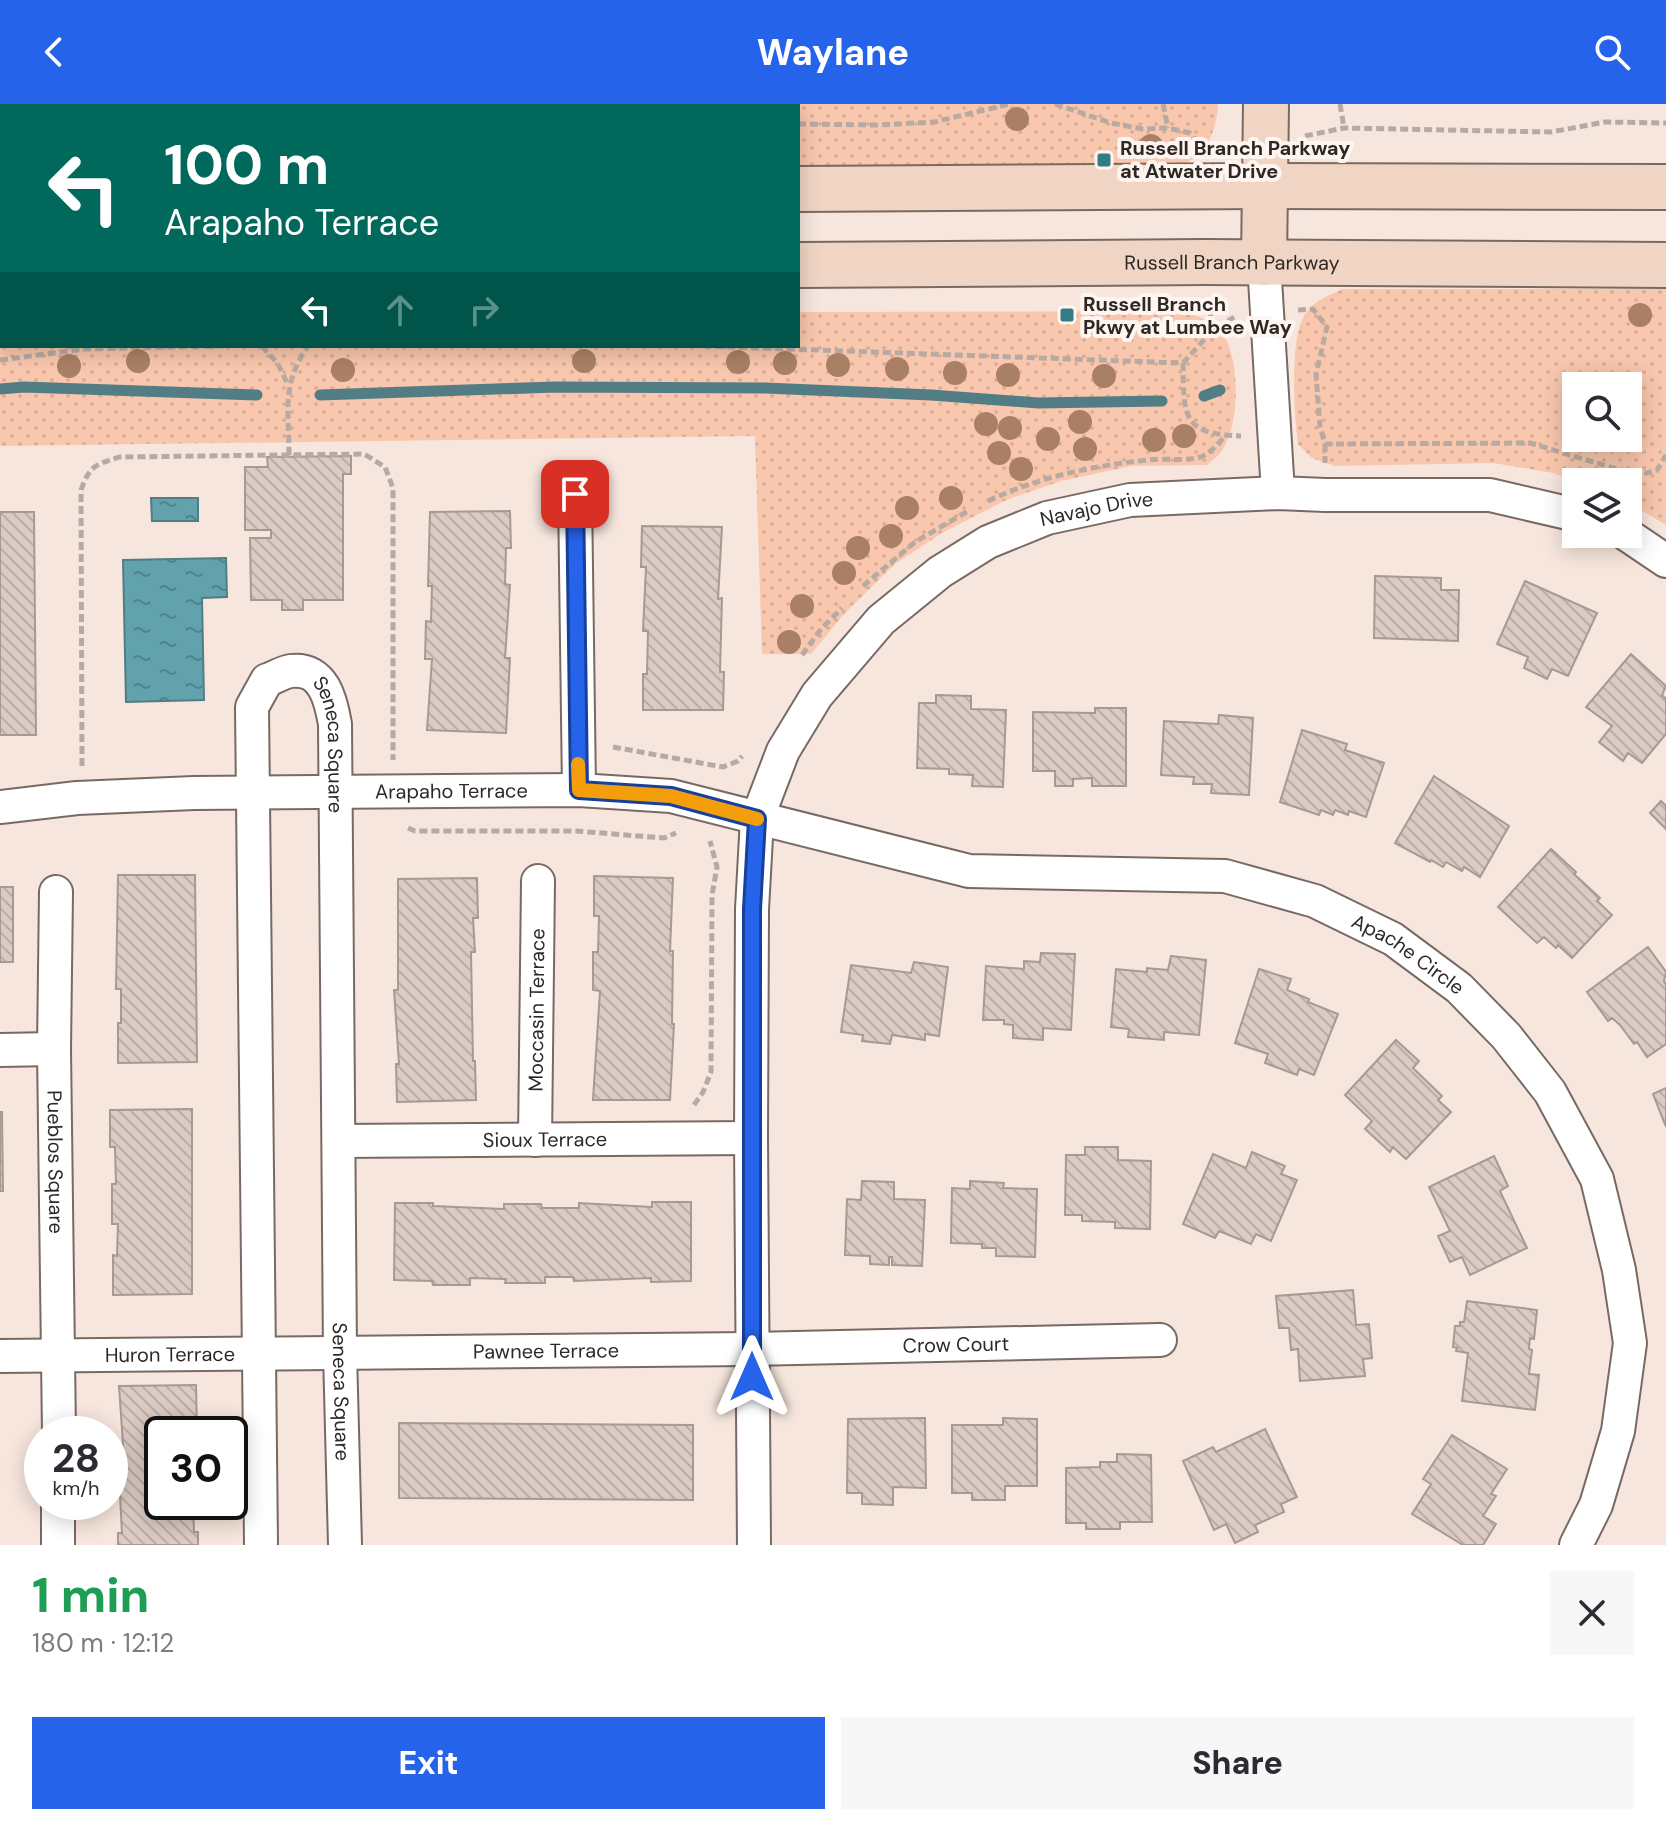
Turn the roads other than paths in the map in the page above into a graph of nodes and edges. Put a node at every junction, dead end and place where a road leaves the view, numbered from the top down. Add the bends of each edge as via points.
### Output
1 (1265, 145) edge
2 (1666, 187) edge
3 (800, 189) edge
4 (1264, 263) junction
5 (800, 265) edge
6 (1666, 265) edge
7 (1278, 493) junction
8 (575, 494) dead end
9 (1562, 512) edge
10 (1642, 545) edge
11 (1666, 561) edge
12 (579, 790) junction
13 (252, 793) junction
14 (337, 793) junction
15 (0, 807) edge
16 (757, 819) junction
17 (538, 881) dead end
18 (56, 892) dead end
19 (54, 1049) junction
20 (0, 1050) edge
21 (751, 1138) junction
22 (535, 1140) junction
23 (339, 1141) junction
24 (1160, 1340) dead end
25 (751, 1349) junction
26 (340, 1353) junction
27 (258, 1354) junction
28 (59, 1355) junction
29 (0, 1356) edge
30 (59, 1416) edge
31 (58, 1520) edge
32 (58, 1545) edge
33 (261, 1545) edge
34 (345, 1545) edge
35 (754, 1545) edge
36 (1576, 1545) edge

1 - 2 main road
1 - 3 main road via 1202,187
1 - 4 main road
4 - 5 main road, Russell Branch Parkway
4 - 6 main road, Russell Branch Parkway
4 - 7 street
7 - 9 street, Navajo Drive via 1490,495
7 - 16 street, Navajo Drive via 1130,500 1047,518 988,542 940,572 881,620 817,695 783,751
8 - 12 street
10 - 11 street
12 - 14 street, Arapaho Terrace
12 - 16 street, Arapaho Terrace via 671,796
13 - 14 street, Arapaho Terrace
13 - 14 street, Seneca Square via 252,707 267,680 293,671 314,676 329,693
13 - 15 street, Arapaho Terrace via 77,798
13 - 27 street, Seneca Square
14 - 23 street, Seneca Square
16 - 21 street, Navajo Drive
16 - 36 street, Apache Circle via 969,871 1225,876 1315,901 1393,939 1459,988 1550,1092 1597,1179 1619,1270 1630,1343 1618,1431 1596,1505
17 - 22 street, Moccasin Terrace
18 - 19 street, Pueblos Square
19 - 20 street
19 - 28 street, Pueblos Square
21 - 22 street, Sioux Terrace
21 - 25 street, Navajo Drive
22 - 23 street, Sioux Terrace
23 - 26 street, Seneca Square
24 - 25 street, Crow Court
25 - 26 street, Pawnee Terrace
25 - 35 street, Navajo Drive
26 - 27 street, Huron Terrace
26 - 34 street, Seneca Square
27 - 28 street, Huron Terrace
27 - 33 street, Seneca Square
28 - 29 street, Huron Terrace
28 - 30 street, Pueblos Square
31 - 32 street

